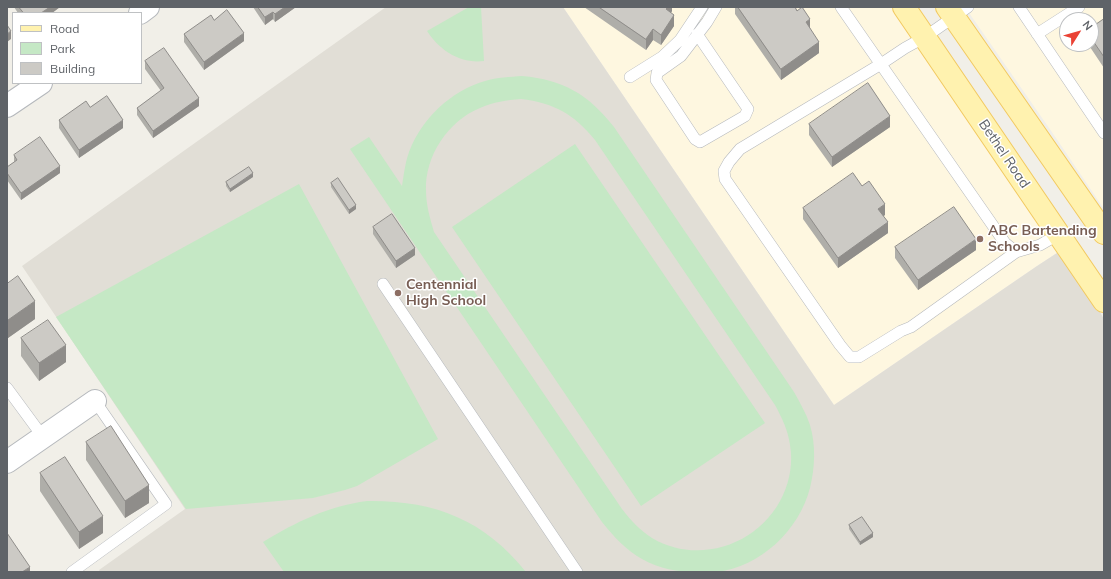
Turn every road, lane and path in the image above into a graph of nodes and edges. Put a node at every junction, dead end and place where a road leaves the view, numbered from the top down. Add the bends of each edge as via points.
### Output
1 (702, 7) edge
2 (716, 7) edge
3 (841, 7) edge
4 (904, 7) edge
5 (1018, 7) edge
6 (1080, 7) edge
7 (957, 10) edge
8 (697, 34) junction
9 (1037, 34) junction
10 (925, 37) junction
11 (881, 64) junction
12 (630, 77) dead end
13 (40, 84) edge
14 (7, 106) edge
15 (1104, 133) edge
16 (1104, 233) edge
17 (1059, 234) junction
18 (1016, 252) junction
19 (383, 284) dead end
20 (1104, 301) edge
21 (7, 388) edge
22 (94, 401) joint
23 (43, 437) junction
24 (7, 462) edge
25 (72, 572) edge
26 (577, 572) edge

1 - 12 lane via 680,40 662,58
2 - 8 lane
3 - 11 lane
4 - 10 main road, Bethel Road
5 - 9 lane
6 - 9 lane
7 - 10 lane
7 - 16 main road
8 - 8 lane via 681,56 657,72 656,80 695,139 700,142 745,116 748,109
9 - 15 lane
10 - 11 lane
10 - 17 main road, Bethel Road
11 - 18 lane via 1005,243
11 - 18 lane via 740,149 724,171 725,179 840,345 850,358 858,357 911,327
13 - 14 street
17 - 18 lane via 1040,245
17 - 20 main road, Bethel Road
19 - 26 lane
21 - 23 lane
22 - 23 street
22 - 25 lane via 166,504
23 - 24 street

